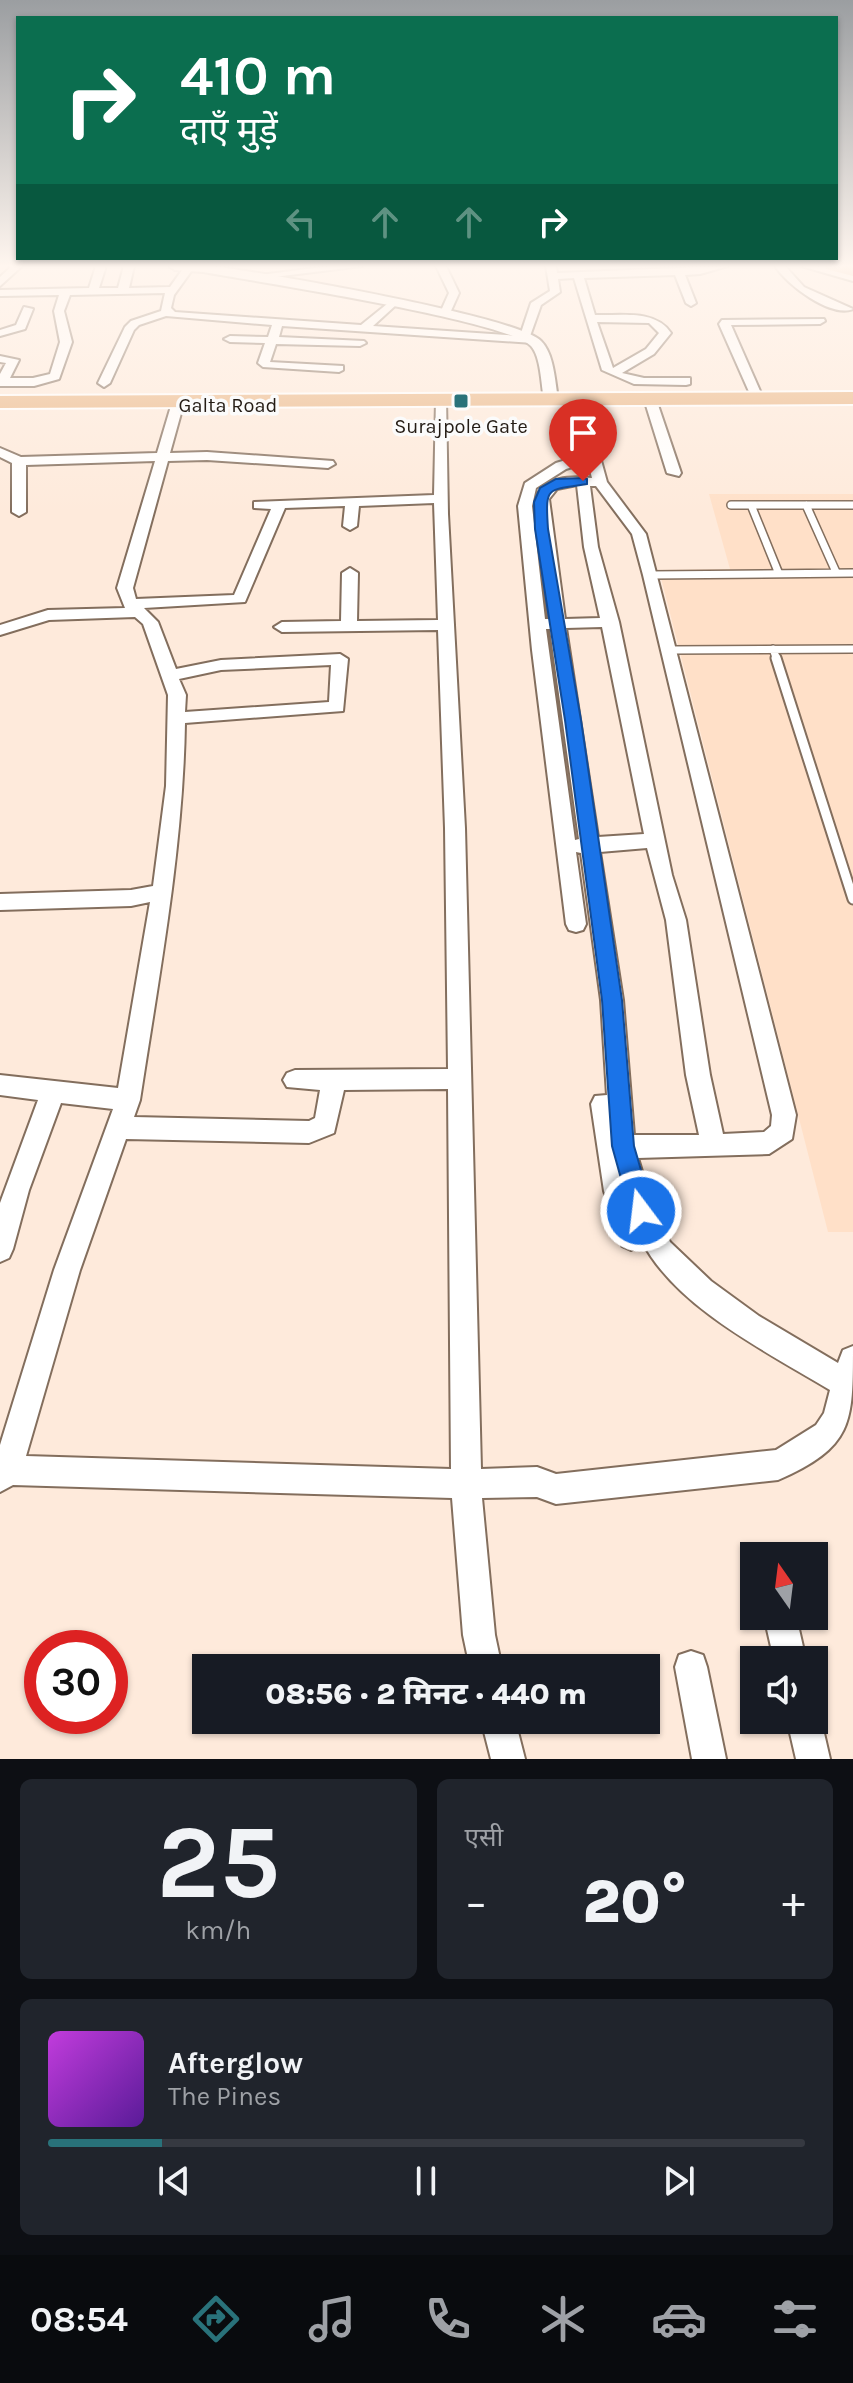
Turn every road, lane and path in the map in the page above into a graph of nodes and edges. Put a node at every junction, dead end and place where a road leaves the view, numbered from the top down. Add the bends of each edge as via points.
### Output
1 (64, 348) edge
2 (120, 348) edge
3 (269, 348) edge
4 (538, 348) edge
5 (599, 348) edge
6 (653, 348) edge
7 (735, 348) edge
8 (0, 359) edge
9 (339, 368) dead end
10 (612, 373) junction
11 (686, 381) dead end
12 (104, 383) dead end
13 (1, 394) edge
14 (551, 399) junction
15 (578, 399) junction
16 (650, 399) junction
17 (758, 400) junction
18 (853, 400) edge
19 (446, 402) junction
20 (177, 406) junction
21 (0, 452) edge
22 (593, 456) junction
23 (165, 457) junction
24 (19, 461) junction
25 (328, 464) dead end
26 (674, 473) dead end
27 (549, 480) junction
28 (592, 482) junction
29 (441, 499) junction
30 (352, 502) junction
31 (280, 504) junction
32 (259, 505) dead end
33 (731, 505) dead end
34 (751, 505) junction
35 (806, 505) junction
36 (853, 505) edge
37 (19, 512) dead end
38 (350, 526) dead end
39 (836, 572) junction
40 (350, 573) dead end
41 (853, 573) edge
42 (779, 574) junction
43 (651, 575) junction
44 (135, 608) junction
45 (611, 622) junction
46 (546, 624) junction
47 (446, 625) junction
48 (349, 626) junction
49 (282, 627) dead end
50 (0, 630) edge
51 (773, 649) junction
52 (853, 649) edge
53 (671, 650) junction
54 (172, 675) junction
55 (177, 718) junction
56 (655, 840) junction
57 (577, 846) junction
58 (162, 892) junction
59 (852, 893) edge
60 (0, 902) edge
61 (576, 924) dead end
62 (458, 1079) junction
63 (295, 1080) dead end
64 (334, 1080) junction
65 (0, 1085) edge
66 (53, 1092) junction
67 (128, 1100) junction
68 (603, 1104) dead end
69 (118, 1128) junction
70 (617, 1146) junction
71 (713, 1146) junction
72 (8, 1191) edge
73 (631, 1237) dead end
74 (0, 1249) edge
75 (847, 1390) edge
76 (4, 1473) edge
77 (466, 1484) junction
78 (483, 1654) edge
79 (691, 1667) dead end
80 (502, 1734) edge
81 (807, 1734) edge
82 (508, 1759) edge
83 (709, 1759) edge
84 (813, 1759) edge

1 - 13 street via 55,376
2 - 12 street
3 - 9 street via 267,365
4 - 14 street
5 - 10 street
6 - 10 street
7 - 17 street
8 - 13 street via 13,360
10 - 11 street via 648,381
13 - 19 main road
13 - 20 main road, Galta Road
14 - 15 main road, Galta Road
14 - 19 main road, Galta Road
15 - 16 main road, Galta Road
15 - 22 street
16 - 17 main road, Galta Road
16 - 26 street
17 - 18 main road, Galta Road
19 - 20 main road, Galta Road
19 - 29 street
20 - 23 street
21 - 24 street
22 - 27 street via 575,460
22 - 28 street
23 - 24 street
23 - 25 street
23 - 44 street via 127,576 125,588
24 - 37 street
27 - 28 street
27 - 46 street via 534,530
28 - 43 street via 639,534
28 - 45 street via 591,547
29 - 30 street
29 - 47 street
30 - 31 street
30 - 38 street
31 - 32 street
31 - 44 street via 240,599
33 - 34 lane
34 - 35 lane
34 - 42 lane
35 - 36 lane
35 - 39 lane
39 - 41 lane
39 - 42 lane
40 - 48 street
42 - 43 lane
43 - 53 street
44 - 50 street via 48,615
44 - 54 street via 150,622
45 - 46 street
45 - 56 street
46 - 57 street
47 - 48 street
47 - 62 street
48 - 49 street
51 - 52 lane
51 - 53 lane
51 - 59 lane
53 - 71 street via 784,1115 783,1131 769,1143
54 - 55 street
54 - 55 street via 221,665 340,659 337,707
55 - 58 street
56 - 57 street
56 - 71 street via 676,920
57 - 61 street
57 - 70 street via 612,1000
58 - 60 street via 131,898
58 - 67 street
62 - 64 street
62 - 77 street
63 - 64 street
64 - 69 street via 326,1125 309,1132
65 - 66 street
66 - 67 street
66 - 72 street
67 - 69 street
68 - 70 street
69 - 76 street
70 - 71 street
70 - 73 street via 617,1191
70 - 75 street via 661,1251 749,1326
72 - 74 street
75 - 77 street via 832,1432 809,1451 778,1465 556,1489 537,1482
76 - 77 street
77 - 78 street
79 - 83 street
80 - 82 street
81 - 84 street

